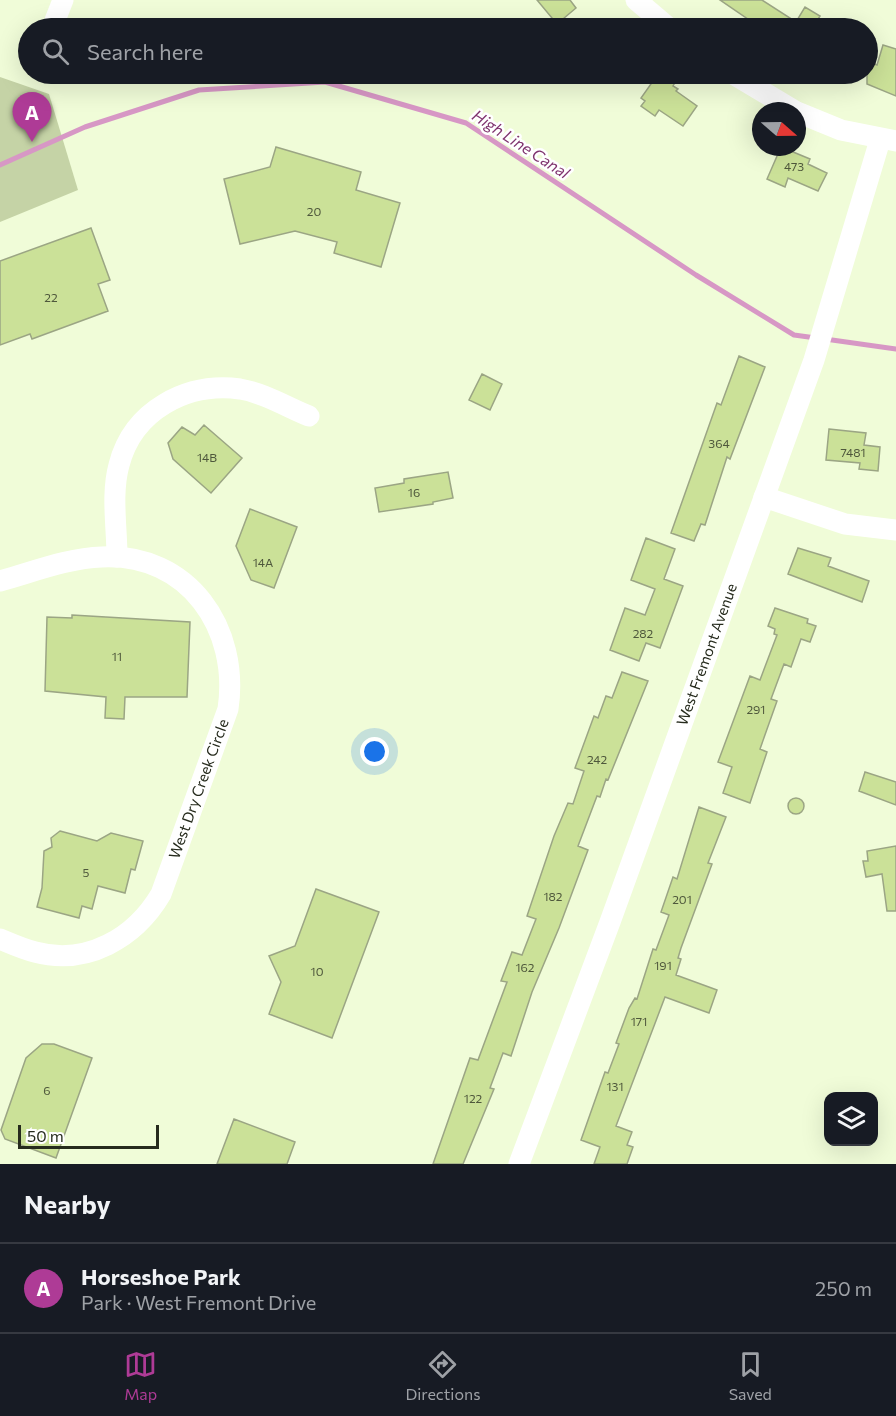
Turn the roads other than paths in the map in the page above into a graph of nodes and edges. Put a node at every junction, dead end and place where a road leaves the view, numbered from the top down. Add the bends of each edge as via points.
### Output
1 (63, 0) edge
2 (636, 0) edge
3 (56, 18) edge
4 (657, 18) edge
5 (750, 84) edge
6 (781, 102) edge
7 (806, 115) edge
8 (888, 141) edge
9 (309, 416) dead end
10 (764, 497) junction
11 (896, 530) edge
12 (117, 557) junction
13 (0, 581) edge
14 (0, 939) edge
15 (519, 1164) edge

1 - 3 street
2 - 4 street
5 - 6 street
7 - 8 street via 841,130
8 - 10 street, West Fremont Avenue
9 - 12 street via 242,390 218,388 182,394 156,409 141,423 119,464
10 - 11 street via 845,524
10 - 15 street, West Fremont Avenue
12 - 13 street, West Dry Creek Circle via 83,559
12 - 14 street, West Dry Creek Circle via 138,560 171,574 210,610 228,653 228,709 160,894 143,920 115,942 75,955 36,952

